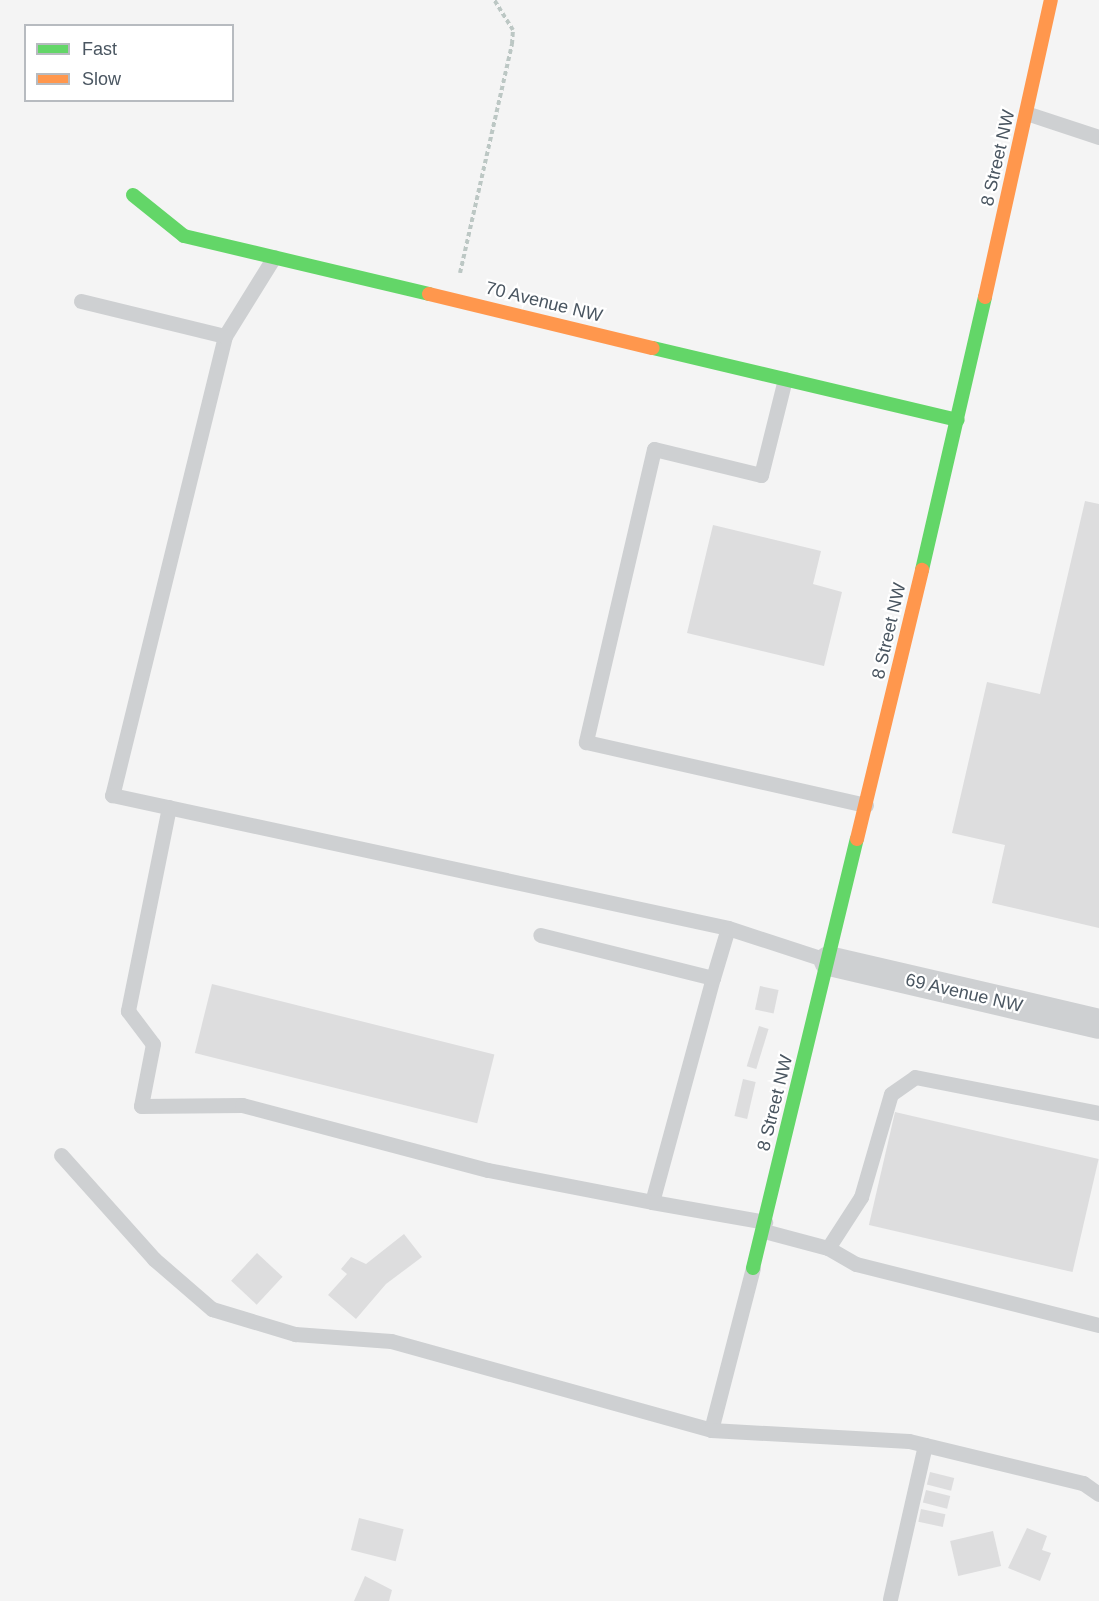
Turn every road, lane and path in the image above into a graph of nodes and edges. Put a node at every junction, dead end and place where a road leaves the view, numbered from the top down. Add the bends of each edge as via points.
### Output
1 (494, 0) edge
2 (1052, 0) edge
3 (1026, 113) junction
4 (1099, 137) edge
5 (133, 195) dead end
6 (274, 257) junction
7 (454, 299) junction
8 (81, 302) dead end
9 (225, 336) junction
10 (785, 379) junction
11 (958, 420) junction
12 (866, 805) junction
13 (169, 807) junction
14 (728, 928) junction
15 (540, 935) dead end
16 (829, 961) junction
17 (713, 978) junction
18 (1099, 1024) edge
19 (1099, 1113) edge
20 (61, 1155) dead end
21 (652, 1202) junction
22 (764, 1227) junction
23 (828, 1248) junction
24 (753, 1268) joint
25 (1099, 1325) edge
26 (711, 1430) junction
27 (925, 1445) junction
28 (1099, 1494) edge
29 (890, 1599) dead end

1 - 7 path via 513,30 512,44
2 - 3 street, 8 Street NW
3 - 4 lane
3 - 11 street, 8 Street NW
5 - 6 street, 70 Avenue NW via 184,236
6 - 7 street, 70 Avenue NW
6 - 9 lane
7 - 10 street, 70 Avenue NW
8 - 9 lane
9 - 13 lane via 112,795
10 - 11 street, 70 Avenue NW
10 - 12 lane via 761,475 654,449 586,742
11 - 12 street, 8 Street NW
12 - 16 street, 8 Street NW
13 - 14 lane
13 - 21 lane via 128,1011 153,1044 141,1106 242,1105 488,1170
14 - 16 lane
14 - 17 lane
15 - 17 lane
16 - 18 street, 69 Avenue NW
16 - 22 street, 8 Street NW
17 - 21 lane
19 - 23 lane via 928,1075 903,1082 891,1094 861,1197
20 - 26 lane via 154,1259 212,1309 295,1334 391,1341
21 - 22 lane
22 - 23 lane
22 - 24 street, 8 Street NW
23 - 25 lane via 856,1264
24 - 26 lane
26 - 27 lane
27 - 28 lane via 1083,1483
27 - 29 lane

